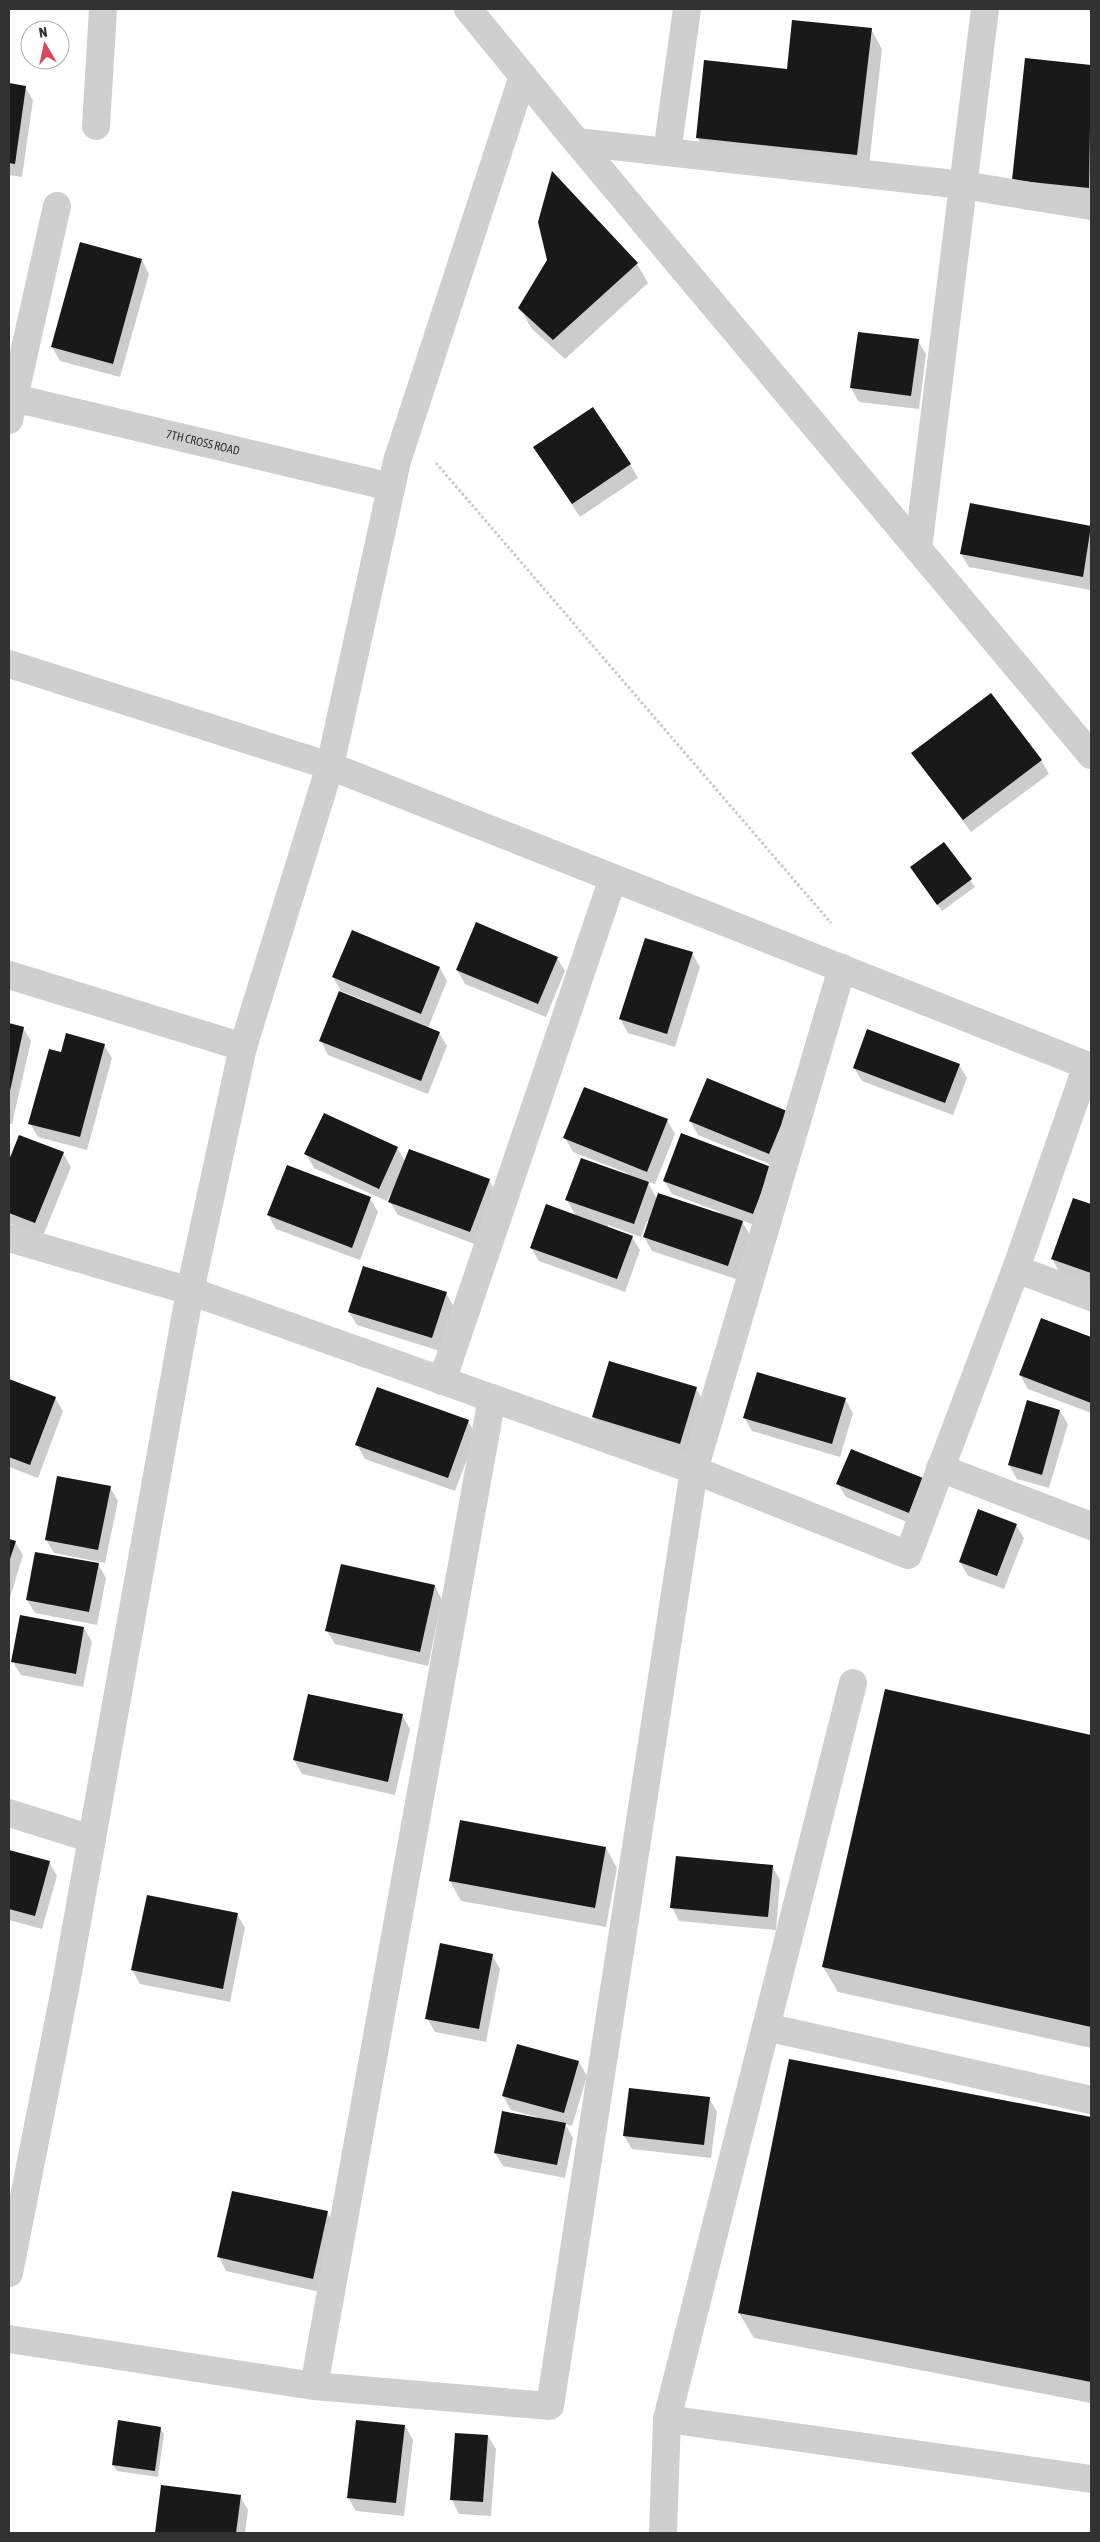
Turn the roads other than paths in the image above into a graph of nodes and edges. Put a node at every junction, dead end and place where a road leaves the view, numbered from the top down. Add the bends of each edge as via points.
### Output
1 (103, 9) edge
2 (469, 9) edge
3 (687, 9) edge
4 (985, 9) edge
5 (523, 76) junction
6 (96, 126) dead end
7 (576, 142) junction
8 (667, 152) junction
9 (963, 185) junction
10 (57, 206) dead end
11 (1091, 206) edge
12 (11, 409) edge
13 (391, 487) junction
14 (918, 549) junction
15 (9, 664) edge
16 (1091, 755) edge
17 (330, 766) junction
18 (613, 878) junction
19 (842, 968) junction
20 (9, 975) edge
21 (243, 1048) junction
22 (1089, 1066) edge
23 (9, 1238) edge
24 (1016, 1269) junction
25 (190, 1291) junction
26 (1091, 1297) edge
27 (442, 1381) junction
28 (492, 1398) junction
29 (940, 1468) junction
30 (694, 1470) junction
31 (1091, 1526) edge
32 (853, 1683) dead end
33 (9, 1814) edge
34 (92, 1839) junction
35 (766, 2026) junction
36 (1091, 2100) edge
37 (9, 2273) edge
38 (9, 2339) edge
39 (314, 2386) junction
40 (667, 2419) junction
41 (1091, 2479) edge
42 (663, 2528) edge

1 - 6 street
2 - 5 street
3 - 8 street
4 - 9 street
5 - 7 street
5 - 13 street
7 - 8 street
7 - 14 street
8 - 9 street
9 - 11 street
9 - 14 street
10 - 12 street
12 - 13 street, 7TH CROSS ROAD
13 - 17 street
14 - 16 street
15 - 17 street
17 - 18 street
17 - 21 street
18 - 19 street
18 - 27 street
19 - 22 street
19 - 30 street
20 - 21 street
21 - 25 street
22 - 24 street
23 - 25 street
24 - 26 street
24 - 29 street
25 - 27 street
25 - 34 street
27 - 28 street
28 - 30 street
28 - 39 street
29 - 30 street via 908,1555
29 - 31 street
30 - 39 street via 550,2406
32 - 35 street
33 - 34 street
34 - 37 street
35 - 36 street
35 - 40 street
38 - 39 street
40 - 41 street
40 - 42 street

